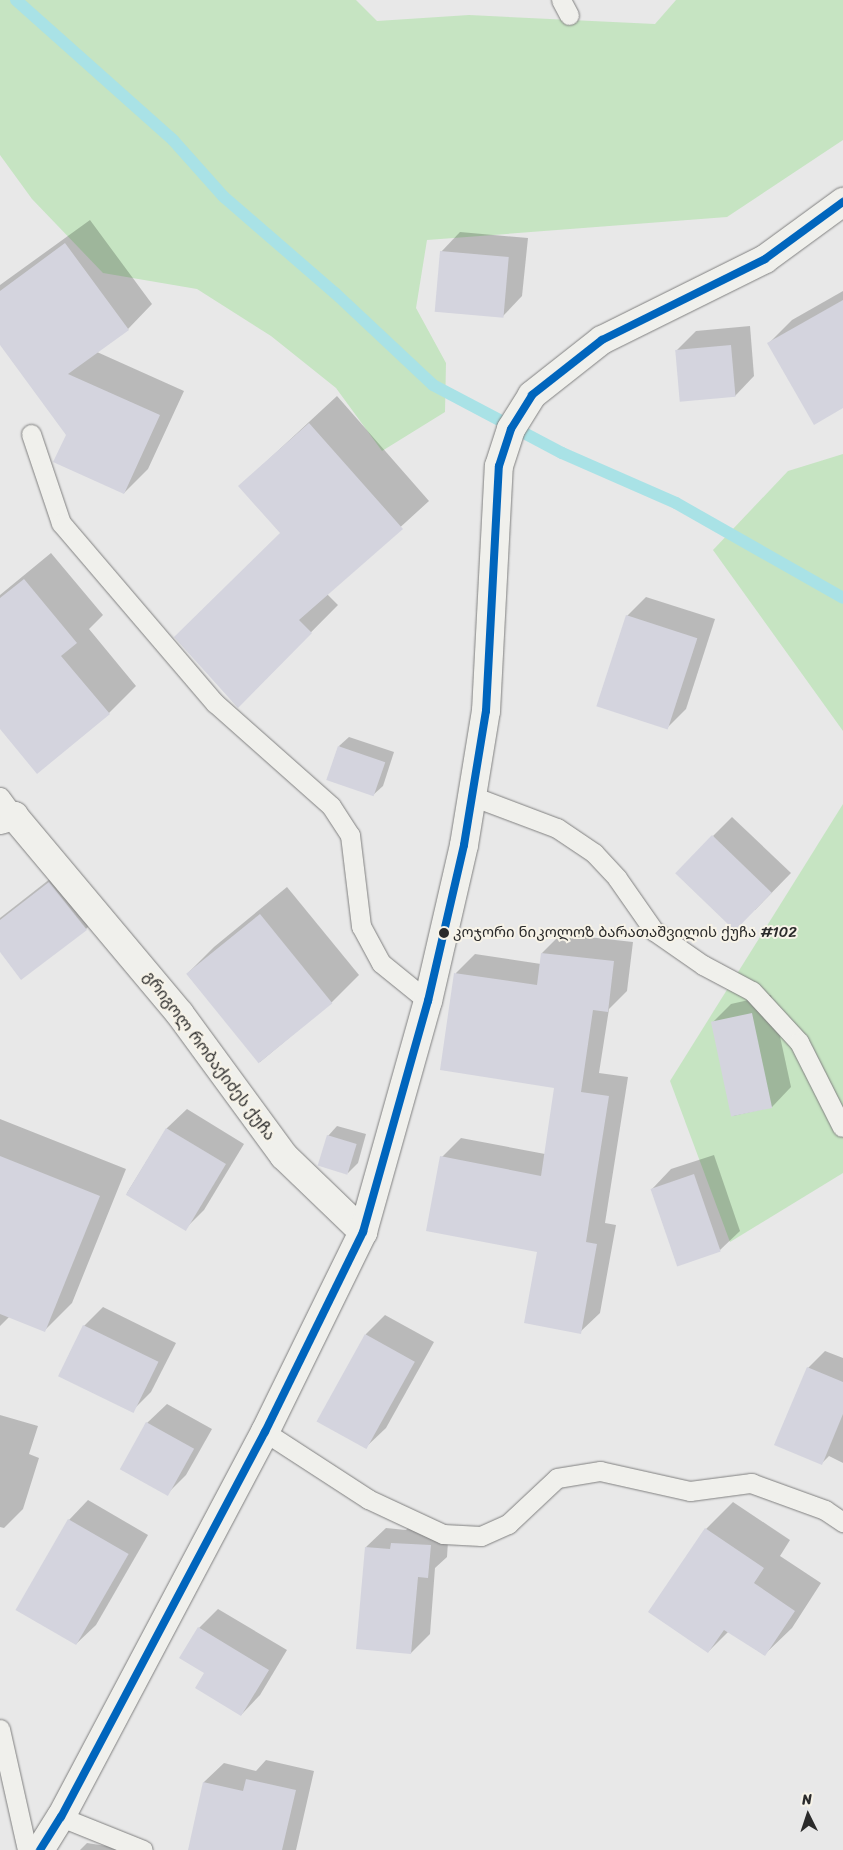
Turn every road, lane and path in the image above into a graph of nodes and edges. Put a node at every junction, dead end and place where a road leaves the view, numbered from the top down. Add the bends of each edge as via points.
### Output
1 (843, 202) edge
2 (31, 434) dead end
3 (472, 796) junction
4 (5, 811) edge
5 (428, 1001) junction
6 (842, 1127) dead end
7 (362, 1232) junction
8 (265, 1432) junction
9 (843, 1522) edge
10 (0, 1729) edge
11 (61, 1817) junction
12 (27, 1850) edge
13 (40, 1850) edge
14 (143, 1850) edge

1 - 3 street via 765,259 602,340 532,395 511,429 499,466 486,711
2 - 5 lane via 61,523 215,703 331,806 350,835 361,926 381,963
3 - 5 street
3 - 6 lane via 557,828 594,852 654,930 703,965 752,991 799,1042
4 - 7 street, გრიგოლ რობაქიძეს ქუჩა via 180,1014 284,1156
5 - 7 street
7 - 8 street
8 - 9 lane via 368,1499 443,1534 481,1536 508,1524 558,1478 600,1471 690,1491 751,1483 825,1510
8 - 11 street
10 - 12 lane
11 - 13 street
11 - 14 lane

